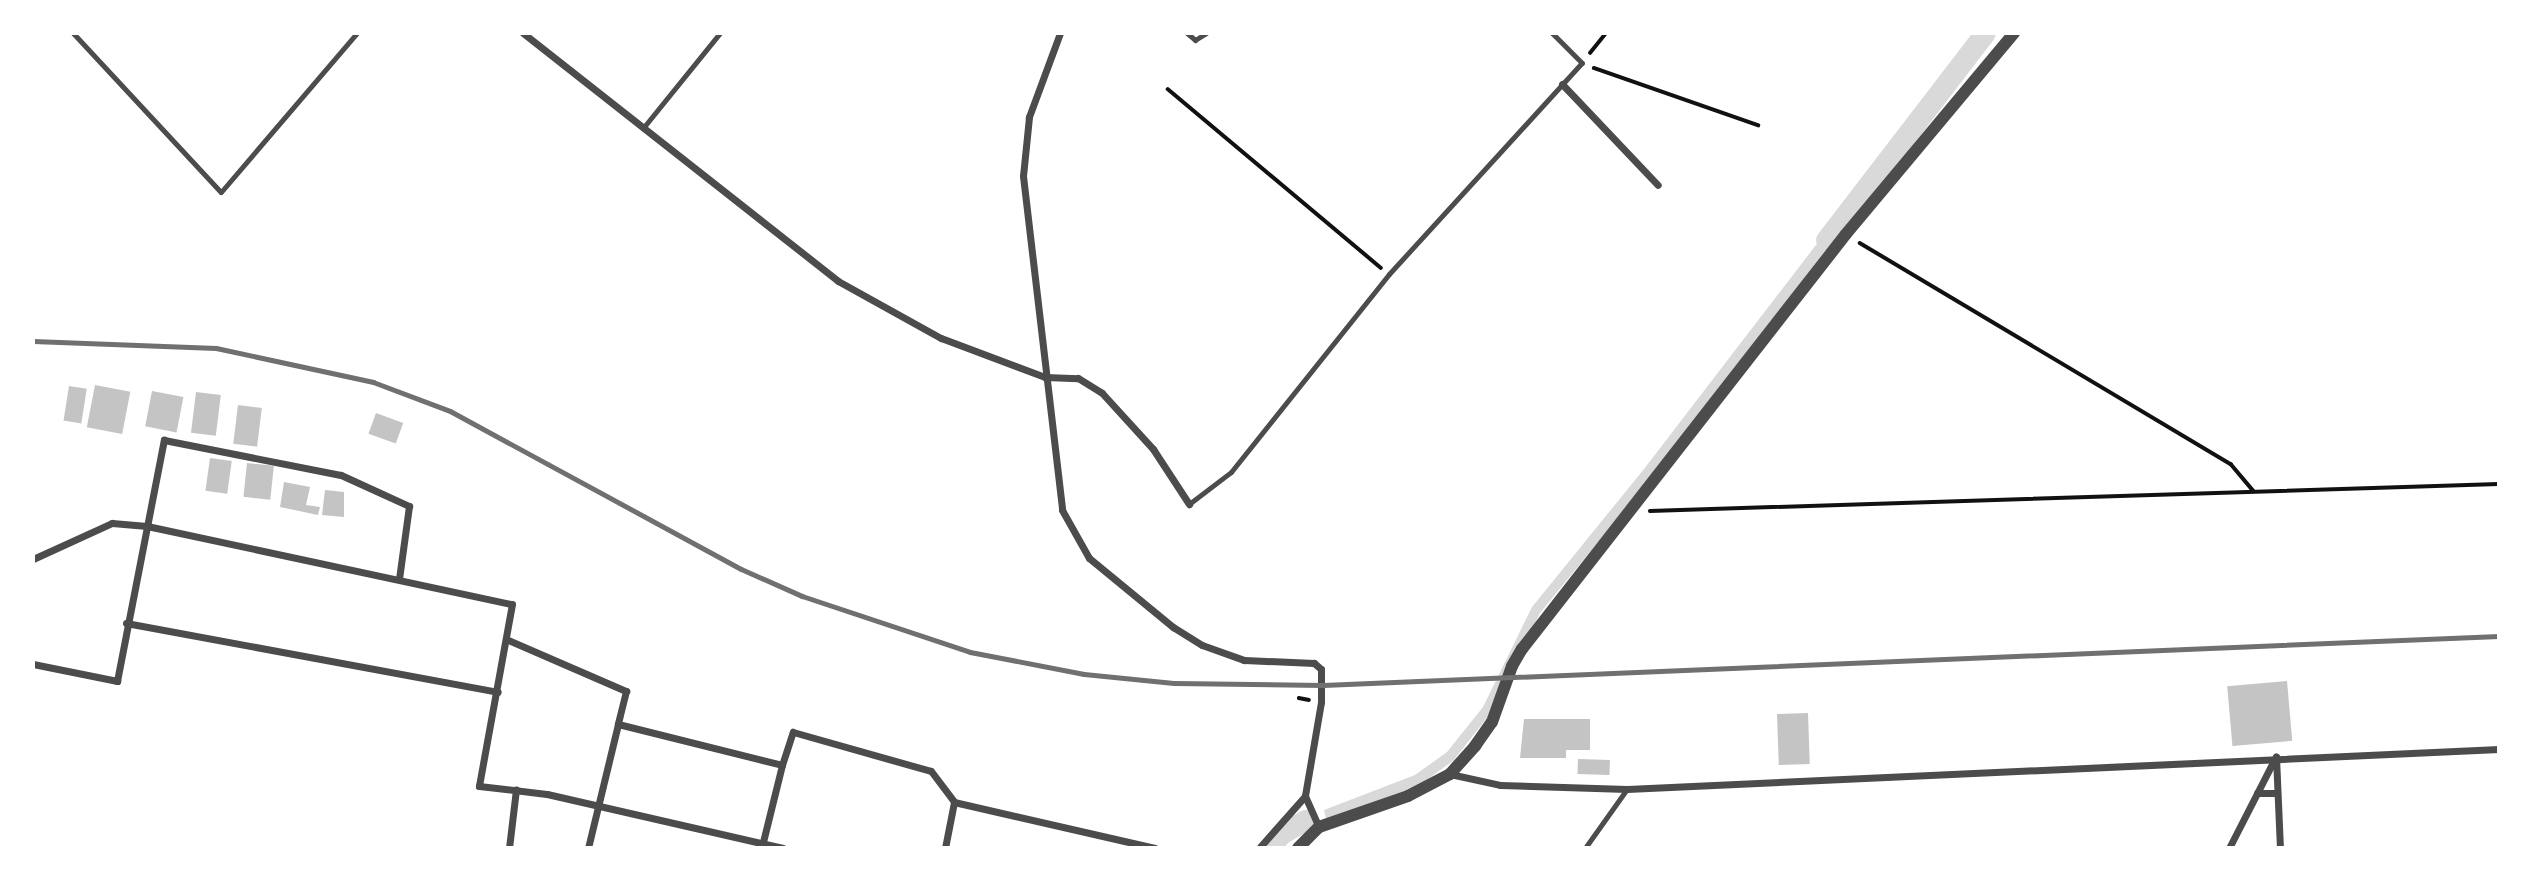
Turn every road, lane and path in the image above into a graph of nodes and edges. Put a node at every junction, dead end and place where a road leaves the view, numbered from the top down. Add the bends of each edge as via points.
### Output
1 (73, 33) edge
2 (357, 33) edge
3 (523, 33) edge
4 (720, 33) edge
5 (1059, 33) edge
6 (1187, 33) edge
7 (1206, 33) edge
8 (1552, 33) edge
9 (1606, 33) edge
10 (2014, 33) edge
11 (1582, 63) junction
12 (1562, 84) junction
13 (1168, 89) dead end
14 (1758, 125) dead end
15 (643, 129) junction
16 (1658, 185) dead end
17 (1846, 234) junction
18 (1389, 274) junction
19 (1045, 377) junction
20 (2499, 484) edge
21 (2253, 491) junction
22 (1189, 504) joint
23 (1634, 511) junction
24 (147, 526) junction
25 (33, 559) edge
26 (399, 579) junction
27 (126, 623) junction
28 (508, 640) junction
29 (33, 664) edge
30 (498, 692) junction
31 (618, 724) junction
32 (2499, 749) edge
33 (2276, 756) junction
34 (782, 765) junction
35 (1450, 774) junction
36 (516, 789) junction
37 (1627, 789) junction
38 (2257, 793) junction
39 (2277, 793) junction
40 (1304, 796) junction
41 (954, 802) junction
42 (598, 805) junction
43 (1319, 827) junction
44 (762, 846) edge
45 (509, 848) edge
46 (588, 848) edge
47 (783, 848) edge
48 (945, 848) edge
49 (1155, 848) edge
50 (1259, 848) edge
51 (1298, 848) edge
52 (1586, 848) edge
53 (2229, 848) edge
54 (2280, 848) edge

1 - 2 lane via 221,192
3 - 15 street
4 - 15 lane
5 - 19 street via 1029,117 1023,176
6 - 7 lane via 1195,40
8 - 11 lane
9 - 11 path
10 - 17 street
11 - 12 lane
11 - 14 path via 1696,107
12 - 16 street
12 - 18 lane
13 - 18 path
15 - 19 street via 838,281 941,338
17 - 21 path via 2231,464
17 - 23 street
18 - 22 lane via 1231,472
19 - 22 street via 1078,379 1102,393 1153,449
19 - 40 street via 1062,510 1089,558 1202,645 1244,660 1314,663 1321,669 1321,702
20 - 21 path
21 - 23 path
23 - 35 street via 1522,649 1511,666 1492,722
24 - 25 street via 112,523
24 - 26 street
24 - 26 street via 164,440 341,475 409,506
24 - 27 street
26 - 28 street via 512,604
27 - 29 street via 117,681
27 - 30 street
28 - 30 street
28 - 31 street via 626,691
30 - 36 street via 479,786
31 - 34 street
31 - 42 street
32 - 33 street
33 - 37 street
33 - 38 street
33 - 39 street
34 - 41 street via 793,732 932,771
34 - 44 street
35 - 37 street via 1500,785
35 - 43 street via 1408,796
36 - 42 street
36 - 45 street
37 - 52 lane
38 - 39 street
38 - 53 street
39 - 54 street
40 - 43 street
40 - 50 street
41 - 48 street
41 - 49 street
42 - 44 street
42 - 46 street
43 - 51 street
44 - 47 street

